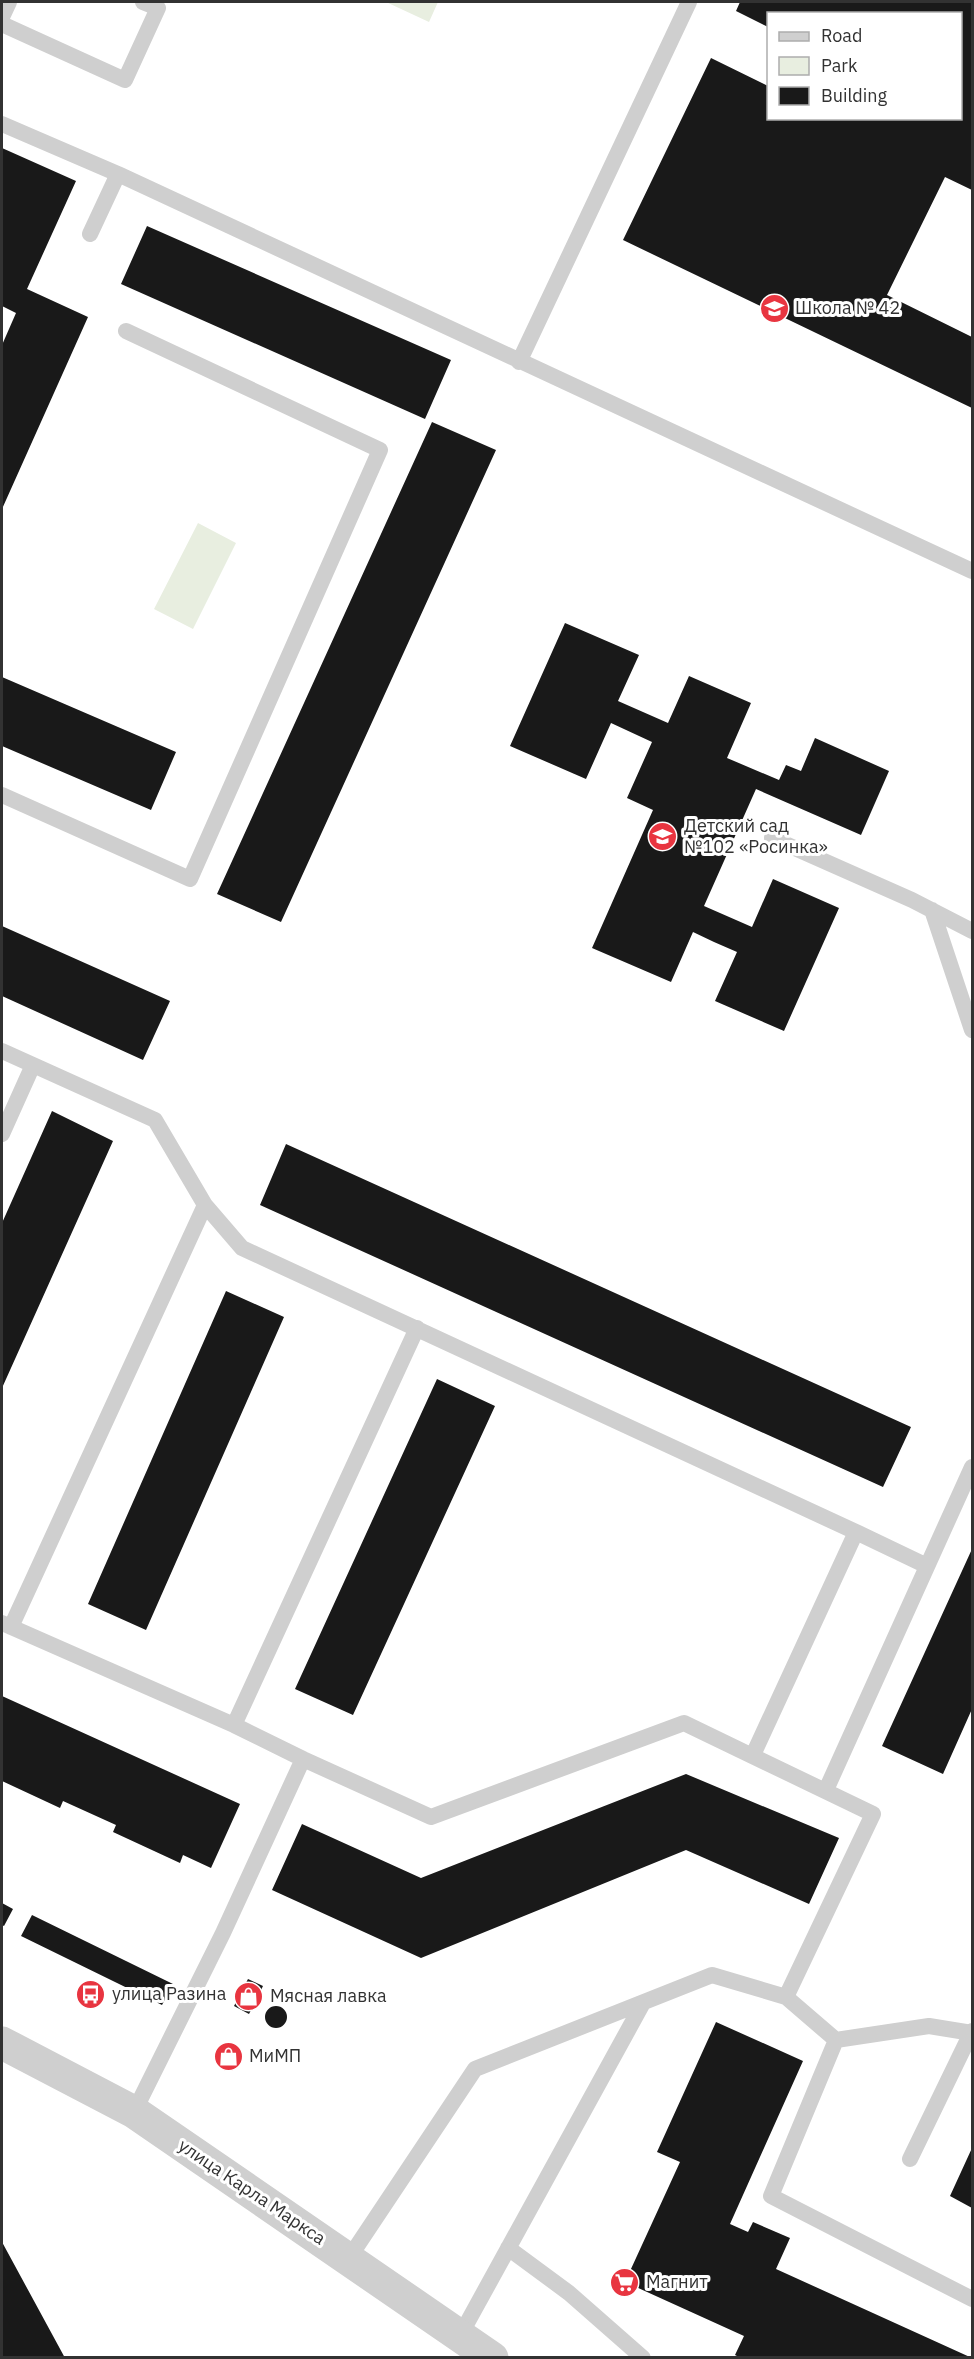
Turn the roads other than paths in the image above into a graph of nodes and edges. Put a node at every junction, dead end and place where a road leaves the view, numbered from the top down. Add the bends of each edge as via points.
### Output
1 (9, 2) edge
2 (143, 2) edge
3 (689, 2) edge
4 (2, 17) edge
5 (2, 24) edge
6 (2, 124) edge
7 (118, 174) junction
8 (90, 234) dead end
9 (126, 331) dead end
10 (519, 362) junction
11 (972, 571) edge
12 (2, 795) edge
13 (772, 838) dead end
14 (932, 910) junction
15 (972, 931) edge
16 (972, 1030) edge
17 (2, 1051) edge
18 (33, 1065) junction
19 (2, 1134) edge
20 (204, 1205) junction
21 (417, 1328) junction
22 (972, 1467) edge
23 (856, 1532) junction
24 (927, 1566) junction
25 (6, 1625) edge
26 (234, 1725) junction
27 (753, 1755) junction
28 (303, 1759) junction
29 (826, 1790) junction
30 (786, 1997) junction
31 (643, 2003) junction
32 (972, 2032) edge
33 (836, 2040) junction
34 (2, 2043) edge
35 (134, 2112) junction
36 (910, 2158) dead end
37 (508, 2248) junction
38 (349, 2258) junction
39 (972, 2299) edge
40 (453, 2346) edge
41 (492, 2358) edge
42 (644, 2358) edge

1 - 4 lane
2 - 5 lane via 158,8 125,80
3 - 10 lane
6 - 7 lane
7 - 8 lane
7 - 10 lane
9 - 12 lane via 380,450 190,879
10 - 11 lane
13 - 14 lane
14 - 15 lane
14 - 16 lane
17 - 18 lane
18 - 19 lane
18 - 20 lane via 156,1120
20 - 21 lane via 242,1248
20 - 25 lane
21 - 23 lane
21 - 26 lane
22 - 24 lane
23 - 24 lane
23 - 27 lane
24 - 29 lane
25 - 26 lane
26 - 28 lane
27 - 28 lane via 684,1723 431,1817
27 - 29 lane
28 - 35 lane via 224,1933
29 - 30 lane via 873,1814
30 - 31 lane via 712,1976
30 - 33 lane
31 - 37 lane
31 - 38 lane via 475,2069
32 - 33 lane via 929,2026
32 - 36 lane
33 - 39 lane via 771,2196
34 - 35 street, улица Карла Маркса
35 - 38 street, улица Карла Маркса
37 - 40 lane
37 - 42 lane via 569,2293
38 - 40 street, улица Карла Маркса
40 - 41 street, улица Карла Маркса

